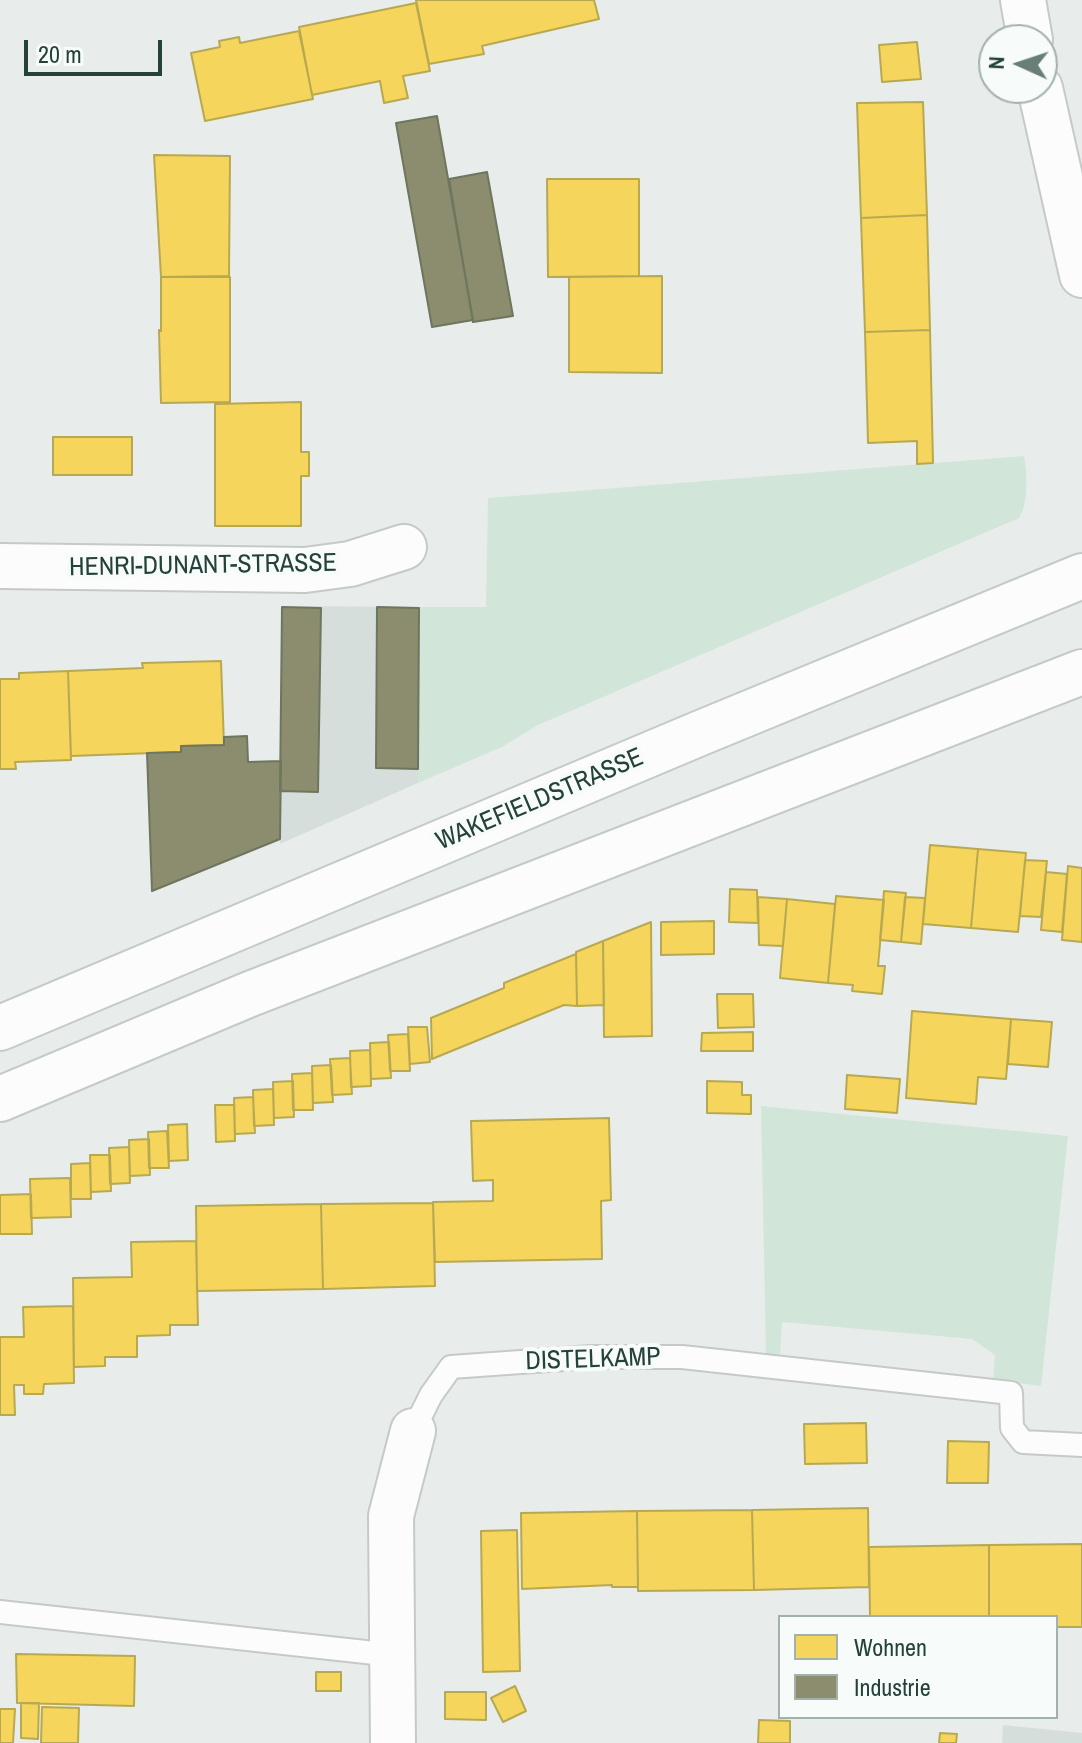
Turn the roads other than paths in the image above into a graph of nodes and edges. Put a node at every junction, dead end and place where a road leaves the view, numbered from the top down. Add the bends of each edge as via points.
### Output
1 (1023, 0) edge
2 (1027, 24) edge
3 (1044, 104) edge
4 (1082, 275) edge
5 (404, 547) dead end
6 (0, 566) edge
7 (1082, 576) edge
8 (1082, 672) edge
9 (0, 1028) edge
10 (0, 1099) edge
11 (413, 1431) joint
12 (1082, 1445) edge
13 (0, 1612) edge
14 (393, 1655) junction
15 (393, 1743) edge

1 - 2 main road
3 - 4 main road
5 - 6 main road, HENRI-DUNANT-STRASSE via 350,564 305,570
7 - 9 main road, WAKEFIELDSTRASSE
8 - 10 main road via 250,994
11 - 12 lane, DISTELKAMP via 451,1367 682,1357 1011,1393 1012,1428 1023,1442
11 - 14 main road, DISTELKAMP via 391,1516
13 - 14 lane
14 - 15 main road, DISTELKAMP

